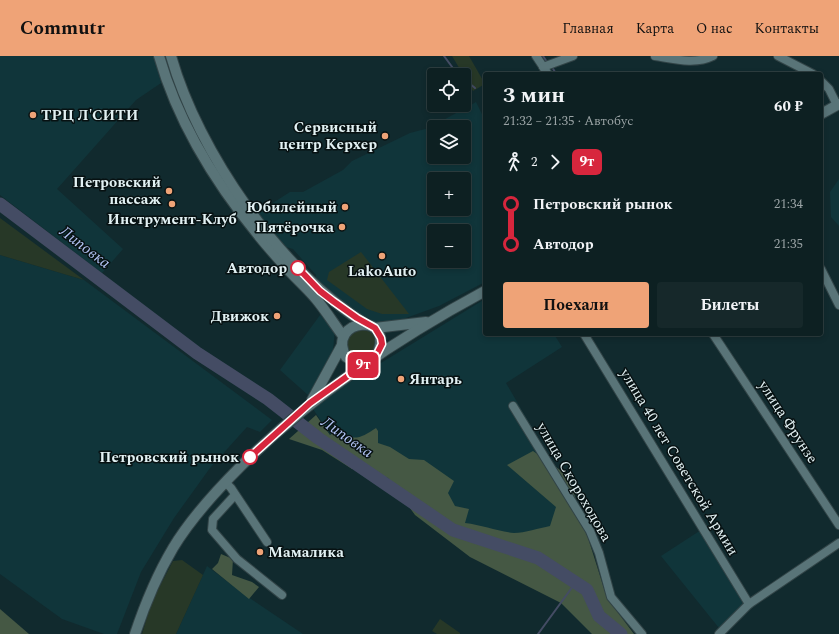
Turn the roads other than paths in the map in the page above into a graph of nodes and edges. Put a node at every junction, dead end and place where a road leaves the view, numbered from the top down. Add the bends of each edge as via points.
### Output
1 (159, 56) edge
2 (171, 56) edge
3 (536, 56) edge
4 (573, 56) edge
5 (655, 56) edge
6 (713, 56) edge
7 (778, 56) edge
8 (545, 70) edge
9 (809, 72) edge
10 (823, 83) edge
11 (838, 105) edge
12 (823, 113) edge
13 (823, 273) edge
14 (483, 292) edge
15 (839, 305) edge
16 (428, 322) junction
17 (371, 326) junction
18 (585, 336) edge
19 (714, 336) edge
20 (343, 340) junction
21 (376, 356) junction
22 (367, 362) junction
23 (310, 403) junction
24 (512, 406) dead end
25 (225, 482) junction
26 (235, 495) junction
27 (838, 523) edge
28 (267, 542) dead end
29 (839, 543) edge
30 (282, 595) dead end
31 (749, 604) junction
32 (135, 634) edge
33 (642, 634) edge
34 (719, 634) edge

1 - 20 main road via 166,81 191,135 229,196 282,264 317,300
2 - 17 main road via 204,138 254,217 320,291
3 - 8 street
4 - 8 street
5 - 6 street via 704,61
7 - 9 street
10 - 11 street
11 - 12 main road
13 - 15 street
14 - 16 main road
16 - 17 main road
16 - 21 main road
17 - 20 main road via 357,324 349,329
17 - 21 main road via 381,338 382,344
18 - 31 street, улица 40 лет Советской Армии
19 - 27 street, улица Фрунзе
20 - 22 main road via 346,357 358,363
20 - 23 main road
21 - 22 main road
22 - 23 main road
23 - 25 main road
24 - 33 street, улица Скороходова via 590,531 600,553 611,597
25 - 26 street
25 - 32 main road via 208,500 173,548 157,578
26 - 28 street
26 - 30 street via 213,519 212,530 237,559
29 - 31 street
31 - 34 street

